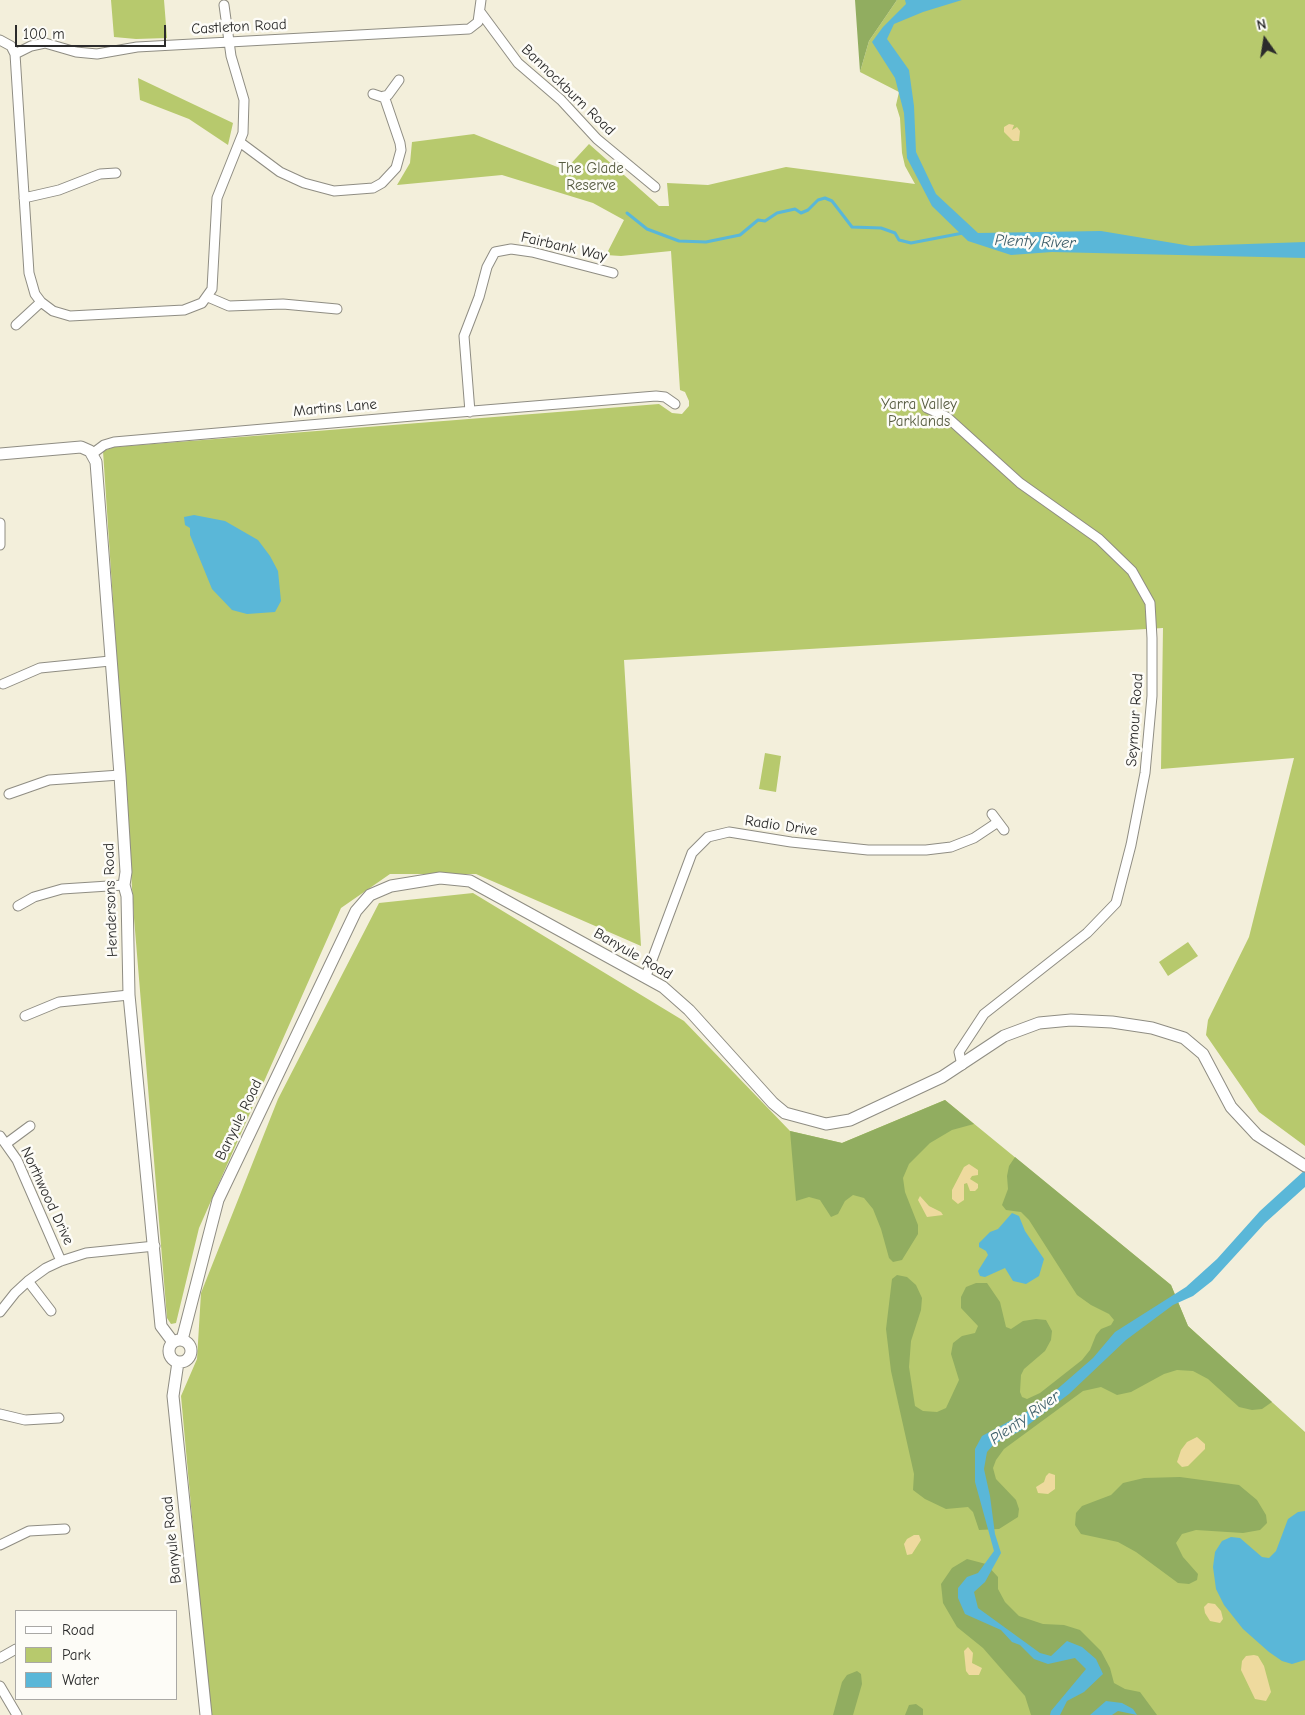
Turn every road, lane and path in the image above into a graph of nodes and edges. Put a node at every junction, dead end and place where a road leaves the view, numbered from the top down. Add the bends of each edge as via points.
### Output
1 (481, 0) edge
2 (224, 2) edge
3 (481, 13) junction
4 (0, 40) edge
5 (227, 41) junction
6 (15, 54) junction
7 (399, 80) dead end
8 (373, 94) dead end
9 (384, 96) junction
10 (241, 143) junction
11 (116, 173) dead end
12 (655, 187) dead end
13 (24, 198) junction
14 (613, 273) dead end
15 (208, 297) junction
16 (41, 302) junction
17 (337, 309) dead end
18 (16, 325) dead end
19 (675, 404) dead end
20 (927, 408) dead end
21 (470, 412) junction
22 (0, 454) edge
23 (92, 454) junction
24 (0, 523) edge
25 (0, 545) edge
26 (110, 661) junction
27 (3, 684) dead end
28 (120, 775) junction
29 (9, 794) dead end
30 (992, 814) dead end
31 (124, 885) junction
32 (18, 906) dead end
33 (646, 976) junction
34 (129, 995) junction
35 (25, 1016) dead end
36 (962, 1066) junction
37 (30, 1126) dead end
38 (3, 1140) edge
39 (1305, 1166) edge
40 (155, 1246) junction
41 (61, 1262) junction
42 (28, 1281) junction
43 (51, 1311) dead end
44 (0, 1312) edge
45 (178, 1341) junction
46 (178, 1362) junction
47 (0, 1414) edge
48 (59, 1418) dead end
49 (65, 1529) dead end
50 (0, 1545) edge
51 (15, 1650) edge
52 (0, 1658) edge
53 (0, 1686) edge
54 (18, 1715) edge
55 (206, 1715) edge

1 - 3 street
2 - 5 street
3 - 5 street, Castleton Road via 478,22 469,29
3 - 12 street, Bannockburn Road via 518,63 561,100 597,139
4 - 6 street via 11,46
5 - 6 street, Castleton Road via 88,54 45,43
5 - 10 street via 227,59 238,80 245,111
6 - 13 street
7 - 9 street
8 - 9 street
9 - 10 street via 401,150 390,177 373,188 334,191 304,184 280,172
10 - 15 street via 217,198 214,281
11 - 13 street via 100,174 59,190
13 - 16 street via 30,278
14 - 21 street, Fairbank Way via 532,252 511,249 495,252 464,336
15 - 16 street via 184,310 88,316 62,314
15 - 17 street via 229,306 283,304
16 - 18 street
19 - 21 street, Martins Lane via 656,396
20 - 36 street, Seymour Road via 948,417 1020,484 1099,539 1132,571 1150,603 1152,638 1152,696 1145,773 1116,903 1087,933 984,1014 959,1052
21 - 23 street, Martins Lane via 114,442
22 - 23 street via 81,447
23 - 26 street, Hendersons Road via 96,470
24 - 25 street
26 - 27 street via 40,668
26 - 28 street, Hendersons Road
28 - 29 street via 49,780
28 - 31 street, Hendersons Road
30 - 33 street, Radio Drive via 1001,826 951,847 926,850 858,849 729,832 708,837 692,852
31 - 32 street via 62,889 34,897
31 - 34 street, Hendersons Road
33 - 36 street, Banyule Road via 689,1010 785,1113 826,1124 850,1120
33 - 45 street, Banyule Road via 470,881 440,878 391,886 370,895 356,911 218,1200
34 - 35 street via 59,1002
34 - 40 street, Hendersons Road
36 - 39 street, Banyule Road via 1004,1036 1039,1023 1104,1021 1152,1028 1184,1038 1202,1054 1231,1107 1257,1134
37 - 38 street, Northwood Drive
38 - 41 street, Northwood Drive via 28,1183
40 - 41 street via 94,1252
40 - 45 street, Hendersons Road via 161,1326
41 - 42 street
42 - 43 street
42 - 44 street
45 - 46 street via 169,1348 170,1356
45 - 46 street via 189,1344 191,1351 189,1358
46 - 55 street, Banyule Road via 172,1396
47 - 48 street via 25,1420
49 - 50 street via 29,1531
51 - 52 street
53 - 54 street

